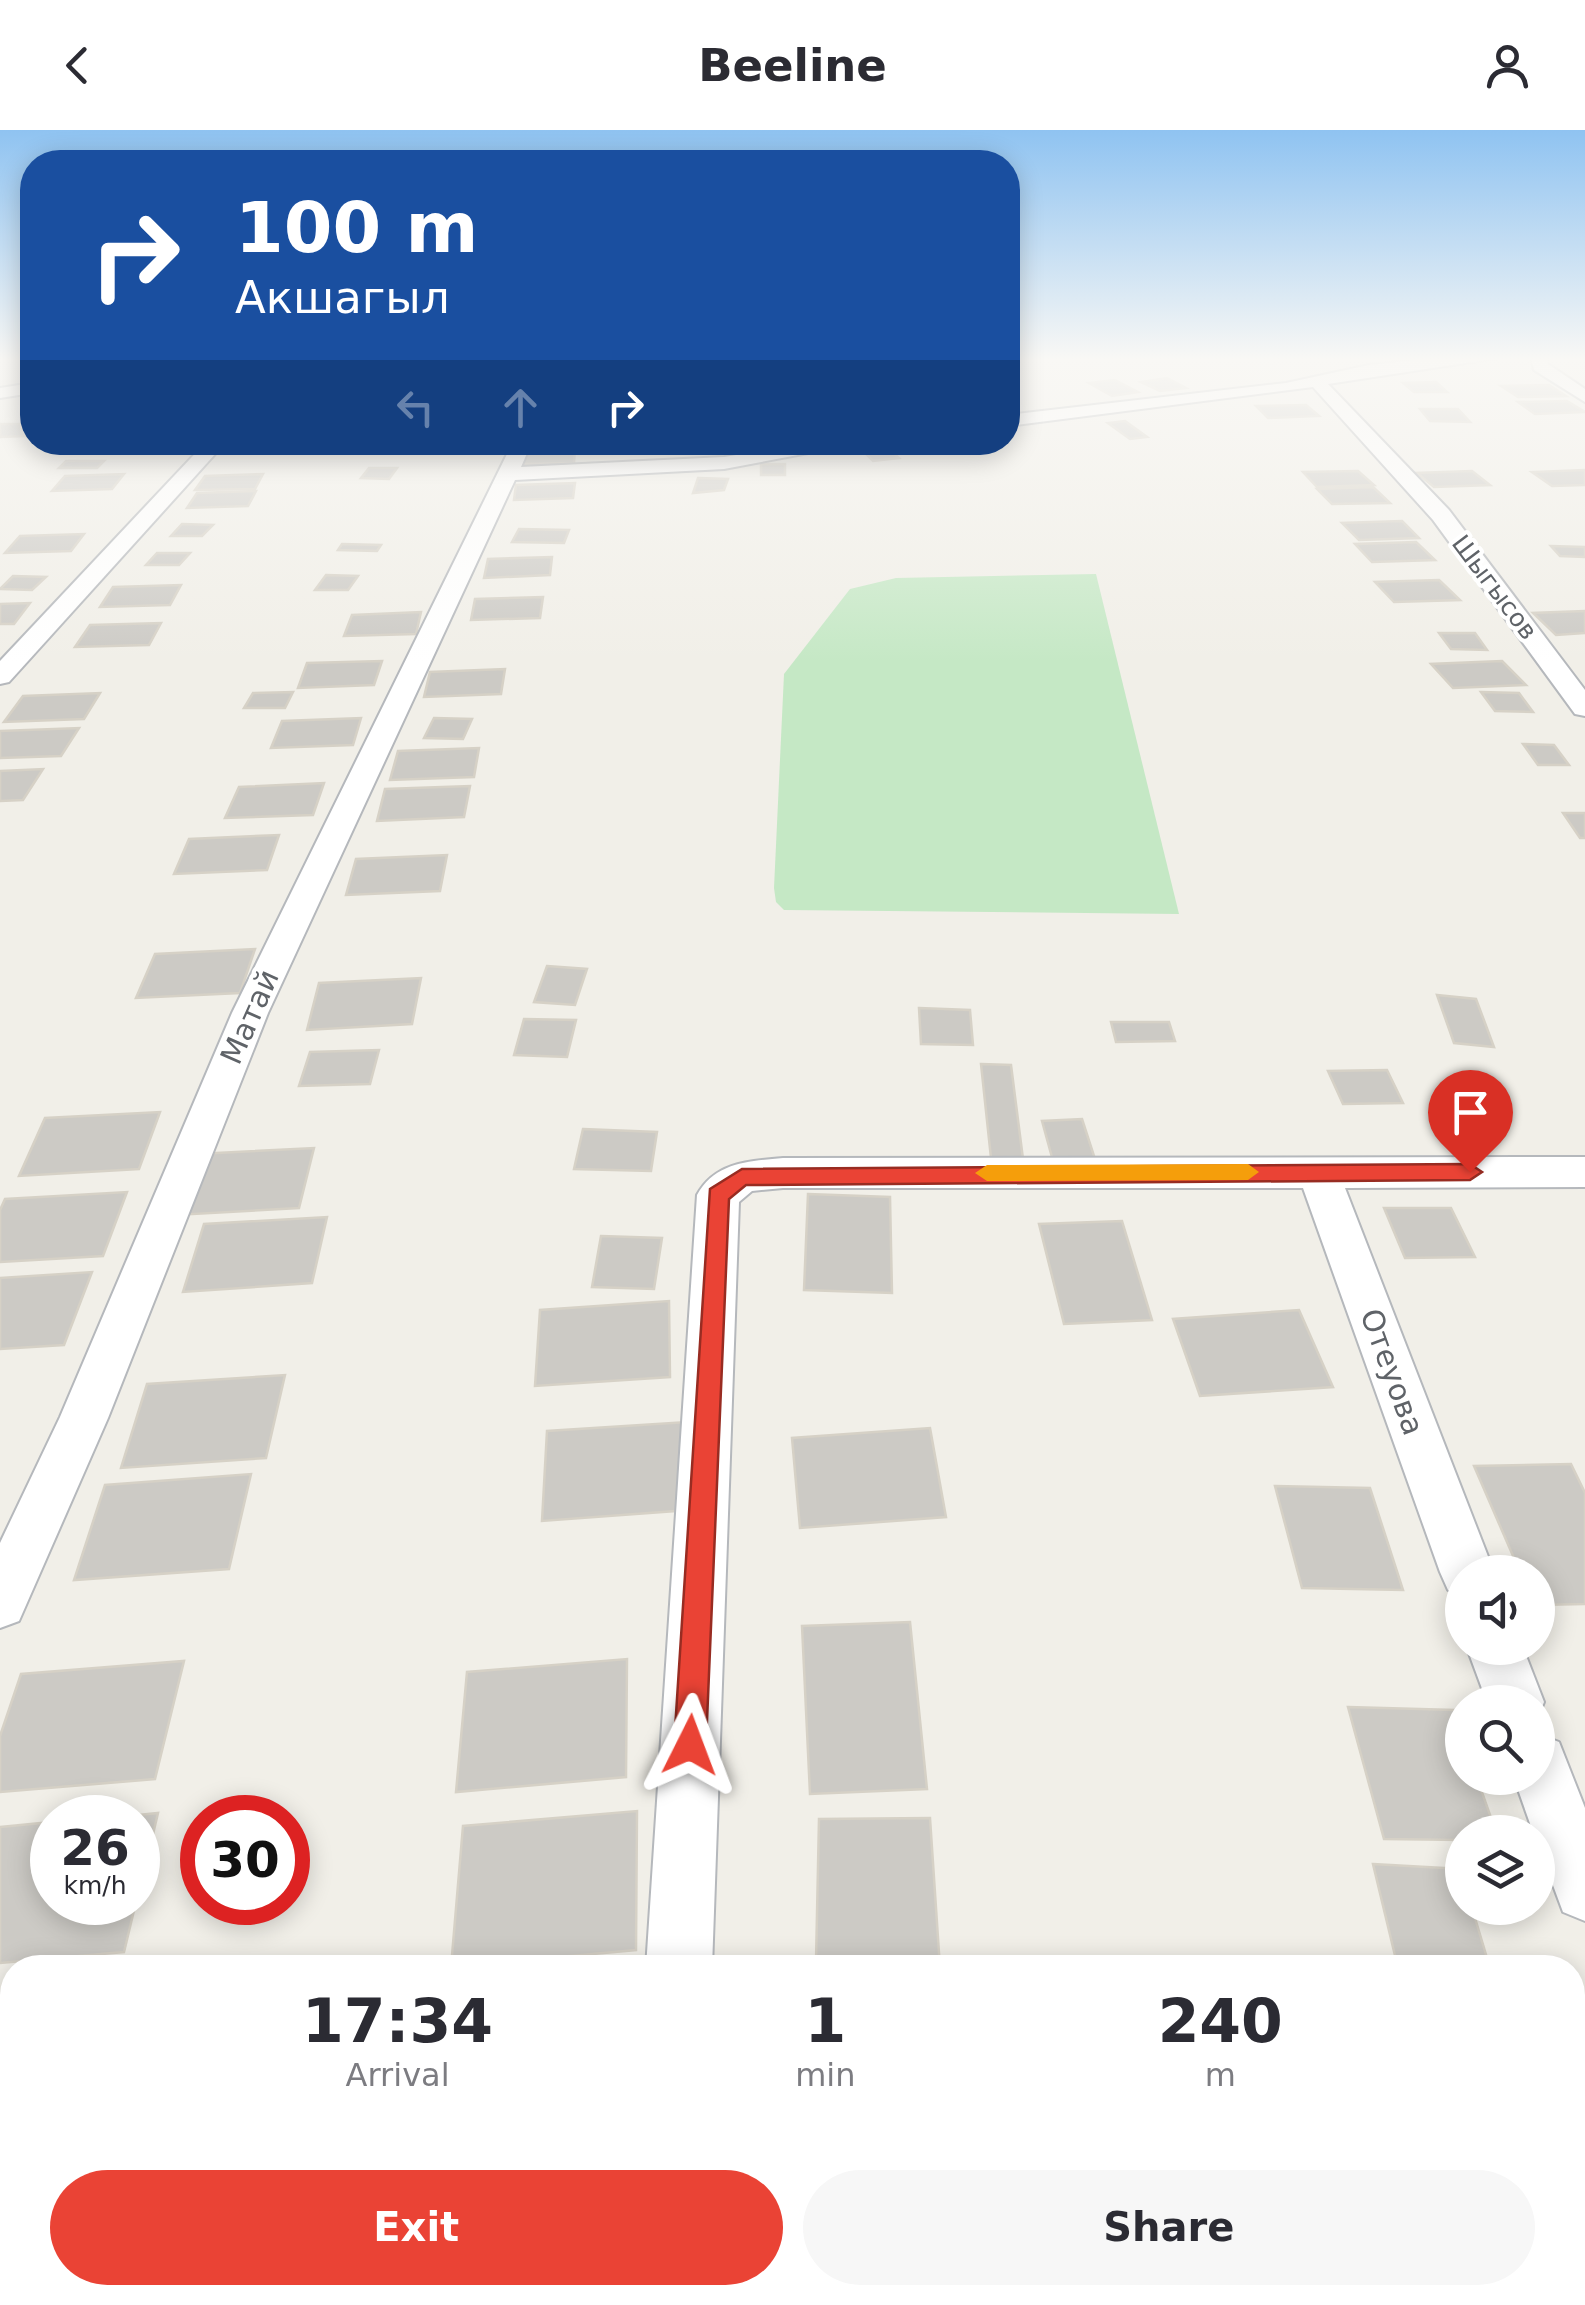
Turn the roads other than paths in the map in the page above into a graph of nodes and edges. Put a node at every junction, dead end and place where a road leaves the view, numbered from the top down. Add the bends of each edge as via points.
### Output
1 (200, 460) edge
2 (515, 460) edge
3 (568, 460) edge
4 (751, 460) edge
5 (1389, 460) edge
6 (0, 676) edge
7 (1585, 708) edge
8 (1318, 1172) junction
9 (1585, 1172) edge
10 (1461, 1555) edge
11 (0, 1602) edge
12 (1550, 1795) edge
13 (1585, 1890) edge
14 (680, 1955) edge

1 - 6 street
2 - 11 street, Матай via 250,1013 84,1418
3 - 4 street
5 - 7 street, Шыгысов via 1441,515
8 - 9 street
8 - 10 street, Отеуова
8 - 14 street via 783,1174 742,1177 718,1195
12 - 13 street

